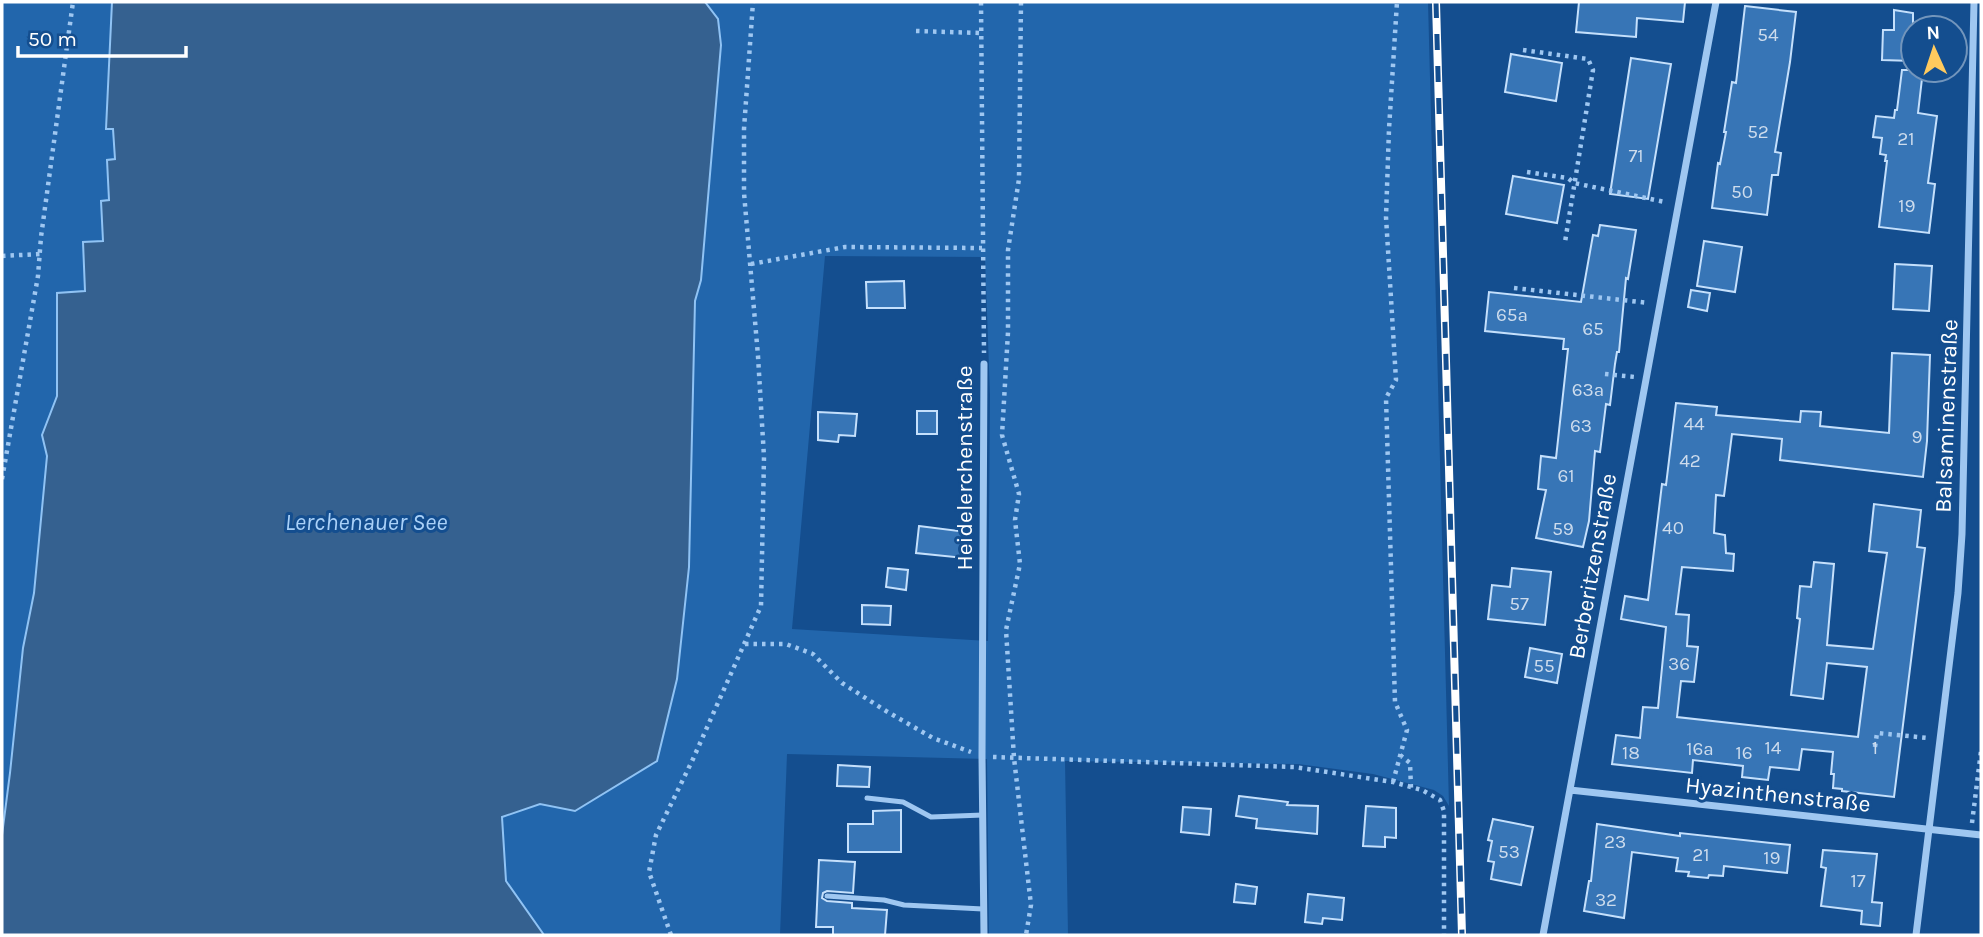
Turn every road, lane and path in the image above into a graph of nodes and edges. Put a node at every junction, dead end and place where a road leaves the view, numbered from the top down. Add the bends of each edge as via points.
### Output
1 (73, 2) edge
2 (753, 2) edge
3 (981, 2) edge
4 (1021, 2) edge
5 (1397, 2) edge
6 (1716, 2) edge
7 (1975, 2) edge
8 (916, 31) dead end
9 (980, 33) dead end
10 (1523, 50) dead end
11 (1527, 172) dead end
12 (1574, 183) junction
13 (1679, 204) junction
14 (1565, 242) dead end
15 (982, 248) junction
16 (40, 254) junction
17 (2, 256) edge
18 (750, 264) junction
19 (1514, 288) dead end
20 (1660, 305) junction
21 (984, 364) joint
22 (1605, 374) dead end
23 (1616, 375) dead end
24 (2, 480) edge
25 (745, 644) junction
26 (1939, 739) junction
27 (1875, 747) dead end
28 (1981, 751) edge
29 (1400, 755) junction
30 (982, 756) junction
31 (1014, 758) junction
32 (1393, 782) junction
33 (1411, 788) junction
34 (1570, 790) junction
35 (867, 798) dead end
36 (983, 815) junction
37 (1928, 830) junction
38 (1971, 834) junction
39 (1981, 835) edge
40 (827, 897) dead end
41 (983, 909) junction
42 (671, 935) edge
43 (984, 935) edge
44 (1026, 935) edge
45 (1444, 935) edge
46 (1543, 935) edge
47 (1916, 935) edge

1 - 16 path
2 - 18 path via 744,129
3 - 15 path, Heidelerchenstraße
4 - 31 path via 1019,179 1008,250 1002,435 1019,494 1014,520 1020,565 1006,630
5 - 29 path via 1386,218 1396,380 1386,398 1395,702 1407,730
6 - 13 street, Berberitzenstraße
7 - 26 street, Balsaminenstraße via 1962,534
8 - 9 path
10 - 12 path via 1588,59 1593,70
11 - 12 path via 1568,178
12 - 13 path
12 - 14 path
13 - 20 street, Berberitzenstraße
15 - 18 path via 845,247
15 - 21 path, Heidelerchenstraße
16 - 17 path
16 - 24 path
18 - 25 path via 765,457 761,607
19 - 20 path
20 - 34 street, Berberitzenstraße
21 - 30 street, Heidelerchenstraße
22 - 23 path
25 - 30 path via 786,644 813,654 842,683 886,711 933,738
25 - 42 path via 656,835 649,872
26 - 27 path via 1877,733
26 - 37 street, Balsaminenstraße
28 - 38 path
29 - 32 path
29 - 33 path via 1410,763
30 - 31 path
30 - 36 street, Heidelerchenstraße
31 - 32 path via 1294,767
31 - 44 path via 1031,905
32 - 33 path
33 - 45 path via 1440,800 1444,811
34 - 37 street, Hyazinthenstraße
34 - 46 street, Berberitzenstraße
35 - 36 lane via 903,802 931,817
36 - 41 street, Heidelerchenstraße
37 - 38 street, Hyazinthenstraße
37 - 47 street, Balsaminenstraße
38 - 39 street, Hyazinthenstraße
40 - 41 lane
41 - 43 street, Heidelerchenstraße

